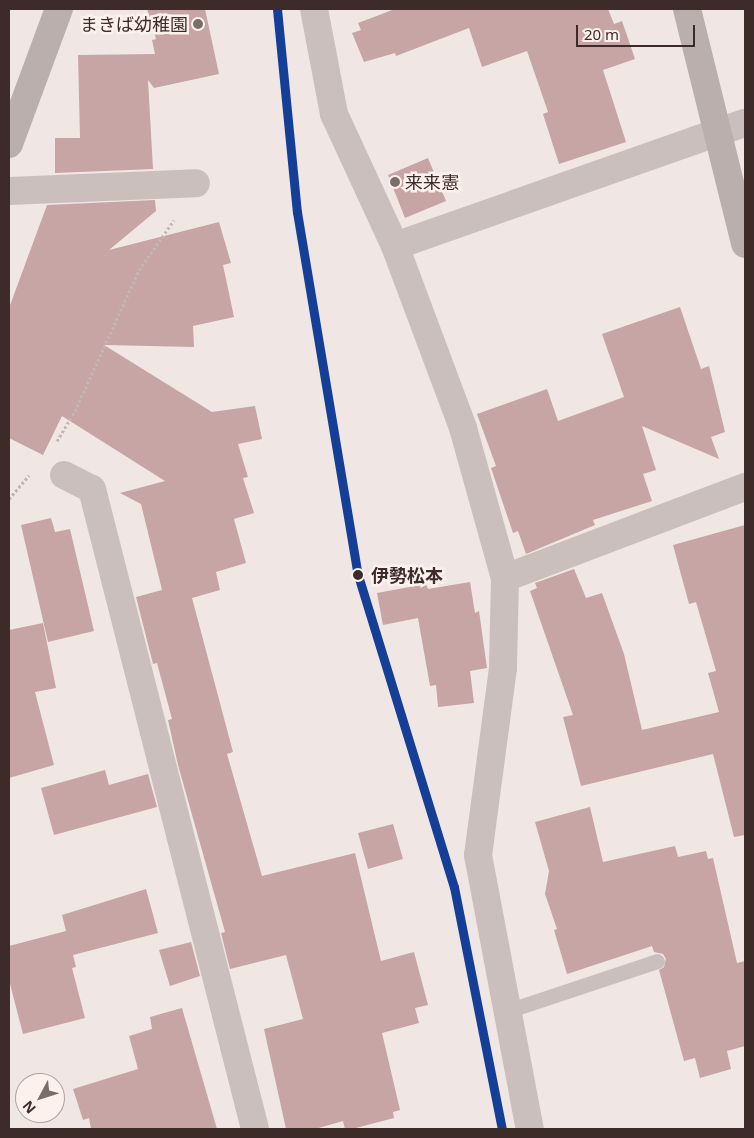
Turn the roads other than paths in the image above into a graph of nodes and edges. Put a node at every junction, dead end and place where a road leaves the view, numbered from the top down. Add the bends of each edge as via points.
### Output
1 (59, 9) edge
2 (314, 9) edge
3 (687, 9) edge
4 (745, 123) edge
5 (719, 133) junction
6 (9, 144) edge
7 (196, 183) road end
8 (9, 191) edge
9 (745, 244) edge
10 (395, 246) junction
11 (64, 475) dead end
12 (745, 487) edge
13 (505, 578) junction
14 (657, 961) dead end
15 (508, 1011) junction
16 (255, 1129) edge
17 (530, 1129) edge

1 - 6 street
2 - 10 street via 334,114
3 - 5 street
4 - 5 street
5 - 9 street
5 - 10 street
7 - 8 street
10 - 13 street via 464,428
11 - 16 street via 92,489
12 - 13 street
13 - 15 street via 502,668 478,855
14 - 15 lane
15 - 17 street

